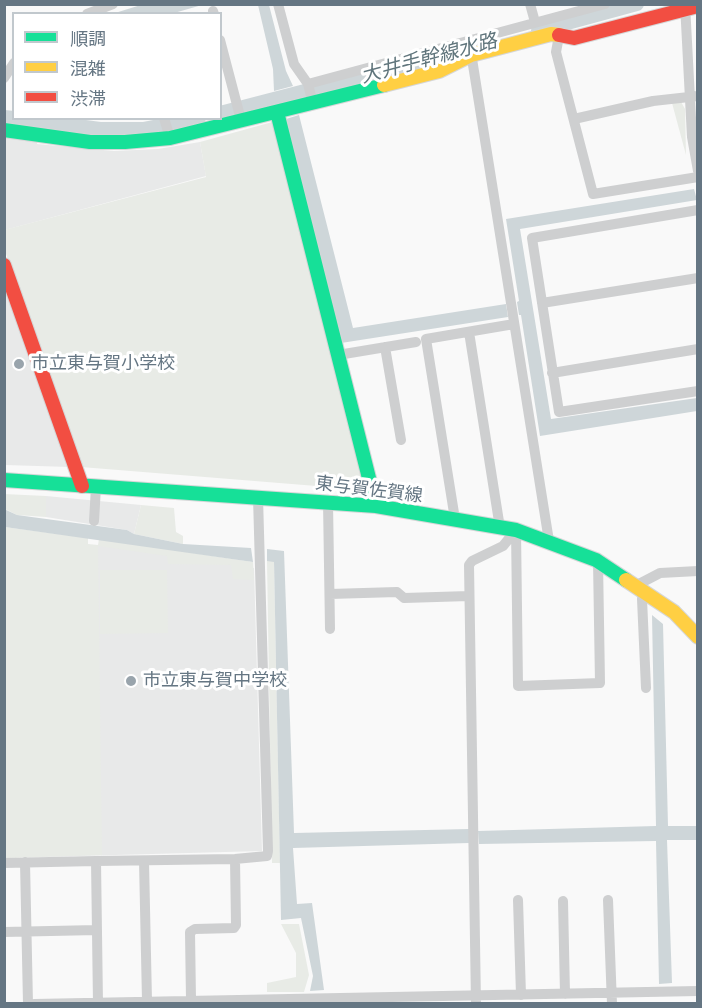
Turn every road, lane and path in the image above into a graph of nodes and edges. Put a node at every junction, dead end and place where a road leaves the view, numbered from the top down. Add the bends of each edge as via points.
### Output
1 (113, 4) edge
2 (278, 4) edge
3 (530, 4) edge
4 (605, 4) edge
5 (689, 6) edge
6 (92, 12) edge
7 (535, 22) junction
8 (559, 36) junction
9 (469, 40) junction
10 (222, 47) edge
11 (471, 55) junction
12 (12, 65) edge
13 (4, 78) edge
14 (308, 84) junction
15 (694, 96) edge
16 (312, 100) junction
17 (277, 112) junction
18 (241, 117) junction
19 (574, 119) junction
20 (219, 120) edge
21 (222, 120) edge
22 (167, 127) edge
23 (4, 130) edge
24 (698, 171) edge
25 (698, 177) edge
26 (698, 210) edge
27 (4, 265) edge
28 (698, 278) edge
29 (542, 303) junction
30 (514, 324) junction
31 (469, 332) junction
32 (416, 342) dead end
33 (385, 347) junction
34 (698, 349) edge
35 (338, 355) junction
36 (552, 373) junction
37 (698, 391) edge
38 (401, 440) dead end
39 (4, 480) edge
40 (89, 486) junction
41 (258, 497) junction
42 (328, 502) junction
43 (376, 506) junction
44 (454, 519) junction
45 (94, 521) dead end
46 (500, 528) junction
47 (516, 530) junction
48 (549, 541) junction
49 (597, 561) junction
50 (698, 571) edge
51 (641, 588) junction
52 (330, 594) junction
53 (469, 596) junction
54 (330, 629) dead end
55 (698, 637) edge
56 (646, 688) dead end
57 (235, 859) junction
58 (96, 861) junction
59 (144, 861) junction
60 (4, 862) edge
61 (25, 862) junction
62 (518, 900) dead end
63 (608, 900) dead end
64 (563, 901) dead end
65 (97, 930) junction
66 (4, 932) edge
67 (26, 932) junction
68 (698, 991) edge
69 (565, 994) junction
70 (521, 995) junction
71 (612, 998) edge
72 (476, 999) edge
73 (545, 999) edge
74 (191, 1000) junction
75 (407, 1000) edge
76 (147, 1001) junction
77 (336, 1001) edge
78 (98, 1003) edge
79 (28, 1004) edge
80 (34, 1004) edge

1 - 6 street
2 - 14 street via 294,64
3 - 7 street
4 - 7 street
5 - 8 street via 573,38
5 - 15 street
7 - 9 street
8 - 11 street via 551,34
8 - 19 street via 556,52
9 - 11 street
9 - 14 street
10 - 18 street
11 - 16 street via 439,71
11 - 30 street
12 - 13 street
14 - 16 street
15 - 19 street
15 - 24 street via 692,137
16 - 17 street
17 - 18 street
17 - 35 street
18 - 21 street
19 - 25 street via 593,194
20 - 22 street
22 - 23 street via 125,142 90,142
26 - 29 street via 532,238
27 - 40 street
28 - 29 street
29 - 36 street
30 - 31 street
30 - 48 street
31 - 44 street via 426,339
31 - 46 street
32 - 33 street
33 - 35 street
33 - 38 street
34 - 36 street
35 - 43 street
36 - 37 street via 559,412
39 - 40 street, 東与賀佐賀線
40 - 41 street, 東与賀佐賀線
40 - 45 street
41 - 42 street, 東与賀佐賀線
41 - 57 street via 268,851 261,858
42 - 43 street, 東与賀佐賀線
42 - 52 street
43 - 44 street, 東与賀佐賀線
44 - 46 street, 東与賀佐賀線
46 - 47 street, 東与賀佐賀線
47 - 48 street, 東与賀佐賀線
47 - 49 street via 518,686 600,683
47 - 53 street via 503,546 469,565
48 - 49 street, 東与賀佐賀線
49 - 51 street, 東与賀佐賀線
50 - 51 street via 660,573
51 - 55 street, 東与賀佐賀線 via 674,612
51 - 56 street
52 - 53 street
52 - 54 street
53 - 72 street
57 - 59 street
57 - 74 street via 236,925 190,932
58 - 59 street
58 - 61 street
58 - 65 street
59 - 76 street
60 - 61 street
61 - 67 street
62 - 70 street
63 - 71 street
64 - 69 street
65 - 67 street
65 - 78 street
66 - 67 street
67 - 79 street
68 - 71 street
69 - 71 street
69 - 73 street
70 - 72 street
70 - 73 street
72 - 75 street
74 - 76 street
74 - 77 street
75 - 77 street
76 - 78 street
78 - 80 street

